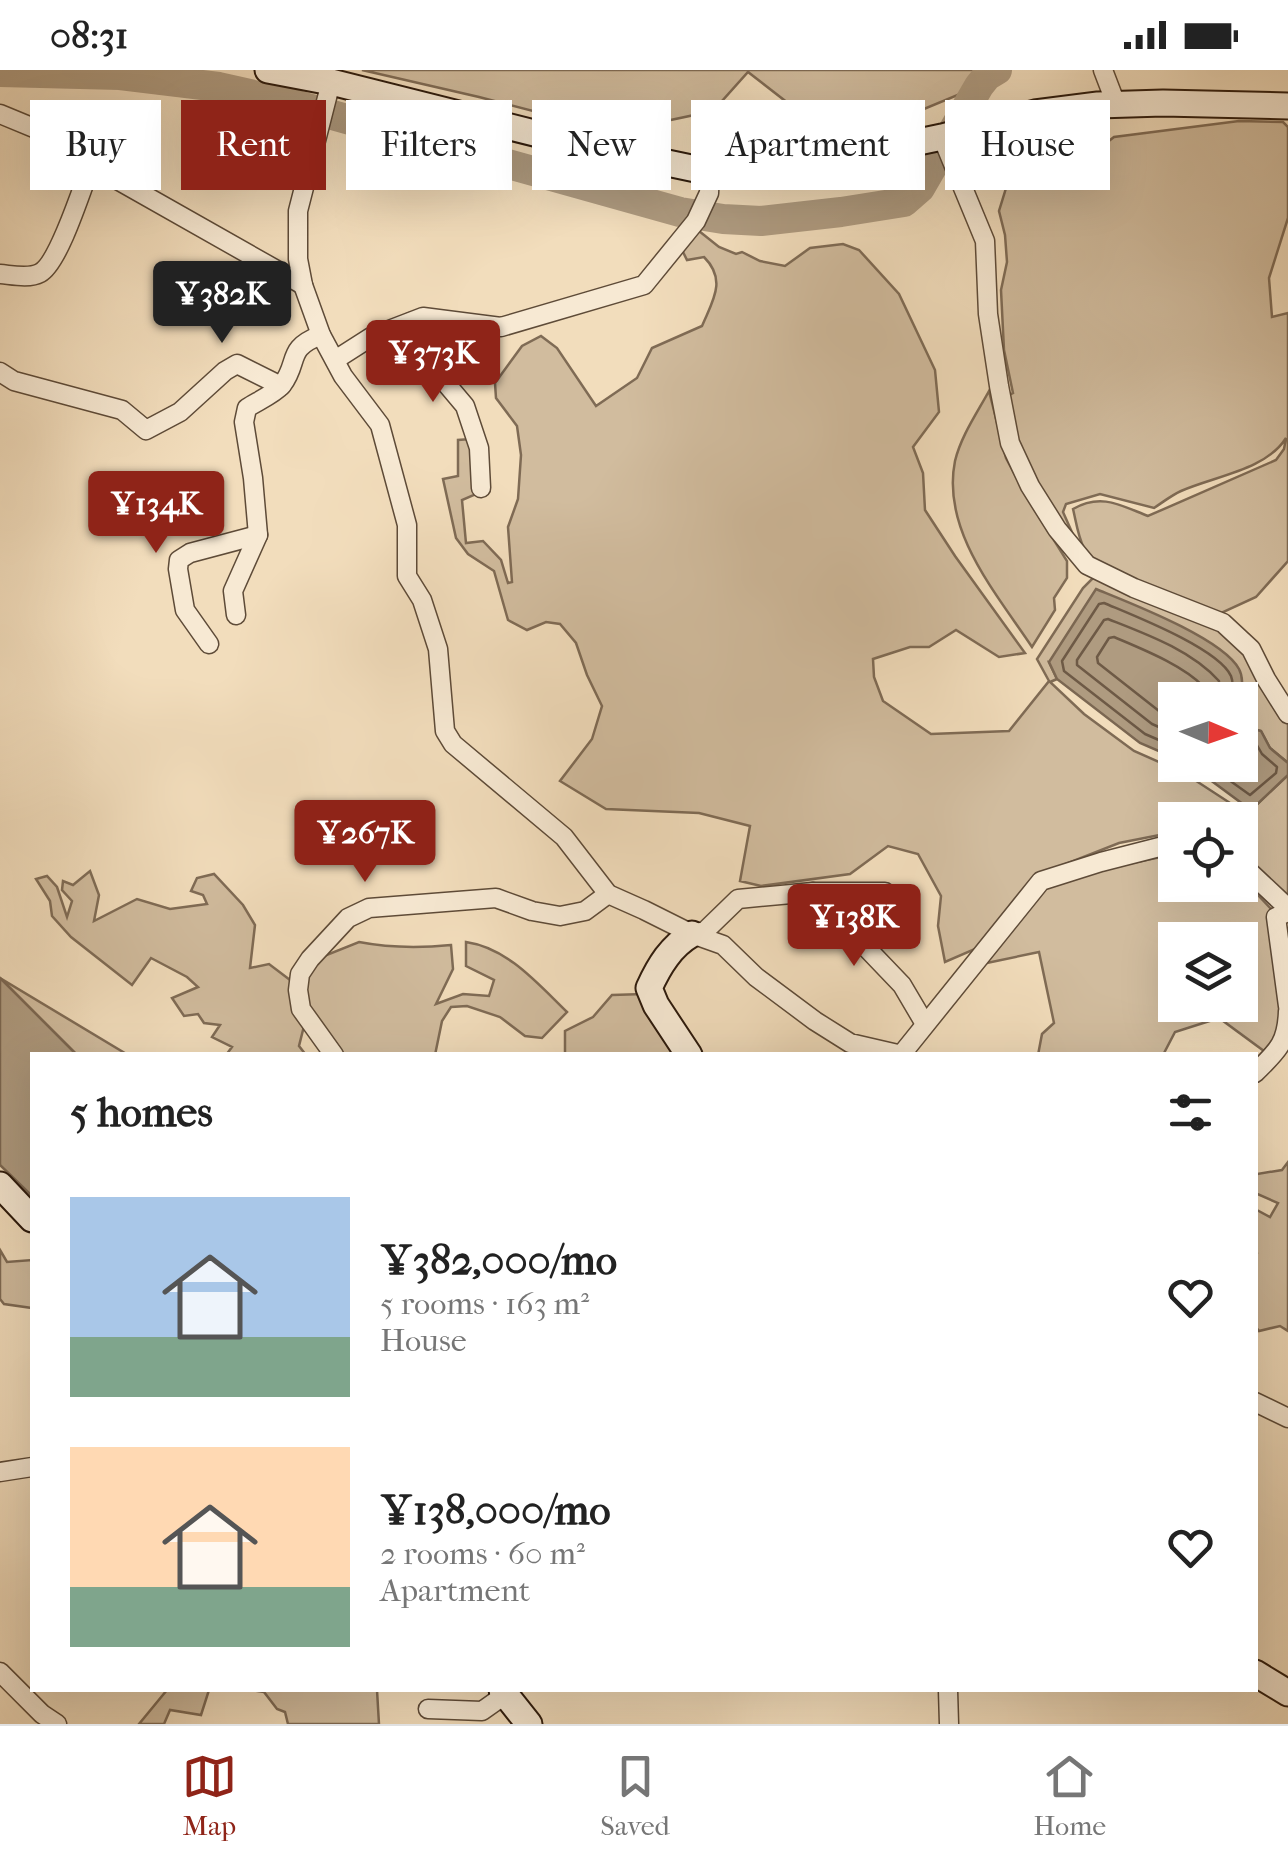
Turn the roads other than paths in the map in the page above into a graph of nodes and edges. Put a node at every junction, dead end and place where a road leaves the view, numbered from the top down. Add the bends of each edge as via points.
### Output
1 (268, 70) edge
2 (1103, 70) edge
3 (328, 92) junction
4 (1116, 104) junction
5 (1288, 106) edge
6 (0, 114) edge
7 (30, 126) edge
8 (942, 137) junction
9 (925, 141) edge
10 (691, 168) edge
11 (81, 190) edge
12 (135, 190) edge
13 (709, 190) edge
14 (0, 274) edge
15 (303, 284) junction
16 (411, 322) junction
17 (321, 335) junction
18 (335, 360) junction
19 (0, 372) edge
20 (281, 386) junction
21 (481, 488) dead end
22 (258, 535) junction
23 (236, 615) dead end
24 (209, 644) dead end
25 (1288, 714) edge
26 (1158, 847) edge
27 (1258, 881) edge
28 (813, 892) junction
29 (885, 892) dead end
30 (608, 894) junction
31 (1288, 910) edge
32 (692, 934) junction
33 (1288, 1009) edge
34 (926, 1024) junction
35 (332, 1052) edge
36 (686, 1052) edge
37 (888, 1052) edge
38 (903, 1052) edge
39 (1258, 1070) edge
40 (0, 1185) edge
41 (30, 1217) edge
42 (1258, 1403) edge
43 (1288, 1418) edge
44 (30, 1467) edge
45 (0, 1472) edge
46 (0, 1672) edge
47 (1258, 1675) edge
48 (504, 1692) edge
49 (948, 1692) edge
50 (1288, 1693) edge
51 (428, 1709) dead end
52 (57, 1724) edge
53 (529, 1724) edge
54 (949, 1724) edge

1 - 3 street
2 - 4 street
3 - 10 street
3 - 15 street via 298,210
4 - 5 street
4 - 8 street via 1035,114
6 - 7 street
8 - 9 street
8 - 25 street via 985,241 999,386 1010,443 1030,486 1087,565 1223,623 1251,649
11 - 14 street via 54,260 30,276
12 - 15 street
13 - 16 street via 696,221 644,285 501,326 424,317
15 - 17 street
16 - 18 street
16 - 21 street via 418,349 465,406 479,448
17 - 18 street
17 - 20 street via 304,341
18 - 30 street via 380,426 407,524 407,576 438,649 444,731 564,838
19 - 20 street via 122,410 146,430 180,412 237,364
20 - 22 street via 247,408 244,422
22 - 23 street via 233,591
22 - 24 street via 179,560 185,610
26 - 34 street via 1041,881
27 - 31 street
28 - 29 street
28 - 32 street via 738,899 705,931
28 - 34 street via 902,984
30 - 32 street
30 - 35 street via 585,911 560,916 496,898 369,908 348,918 310,958 298,990 301,1009
31 - 33 street via 1276,916
32 - 36 street via 658,966 649,988
32 - 37 street via 723,945 756,977 850,1043
33 - 39 street via 1281,1046
34 - 38 street
40 - 41 street
42 - 43 street
44 - 45 street
46 - 52 street
47 - 50 street
48 - 51 street via 482,1711
48 - 53 street
49 - 54 street

